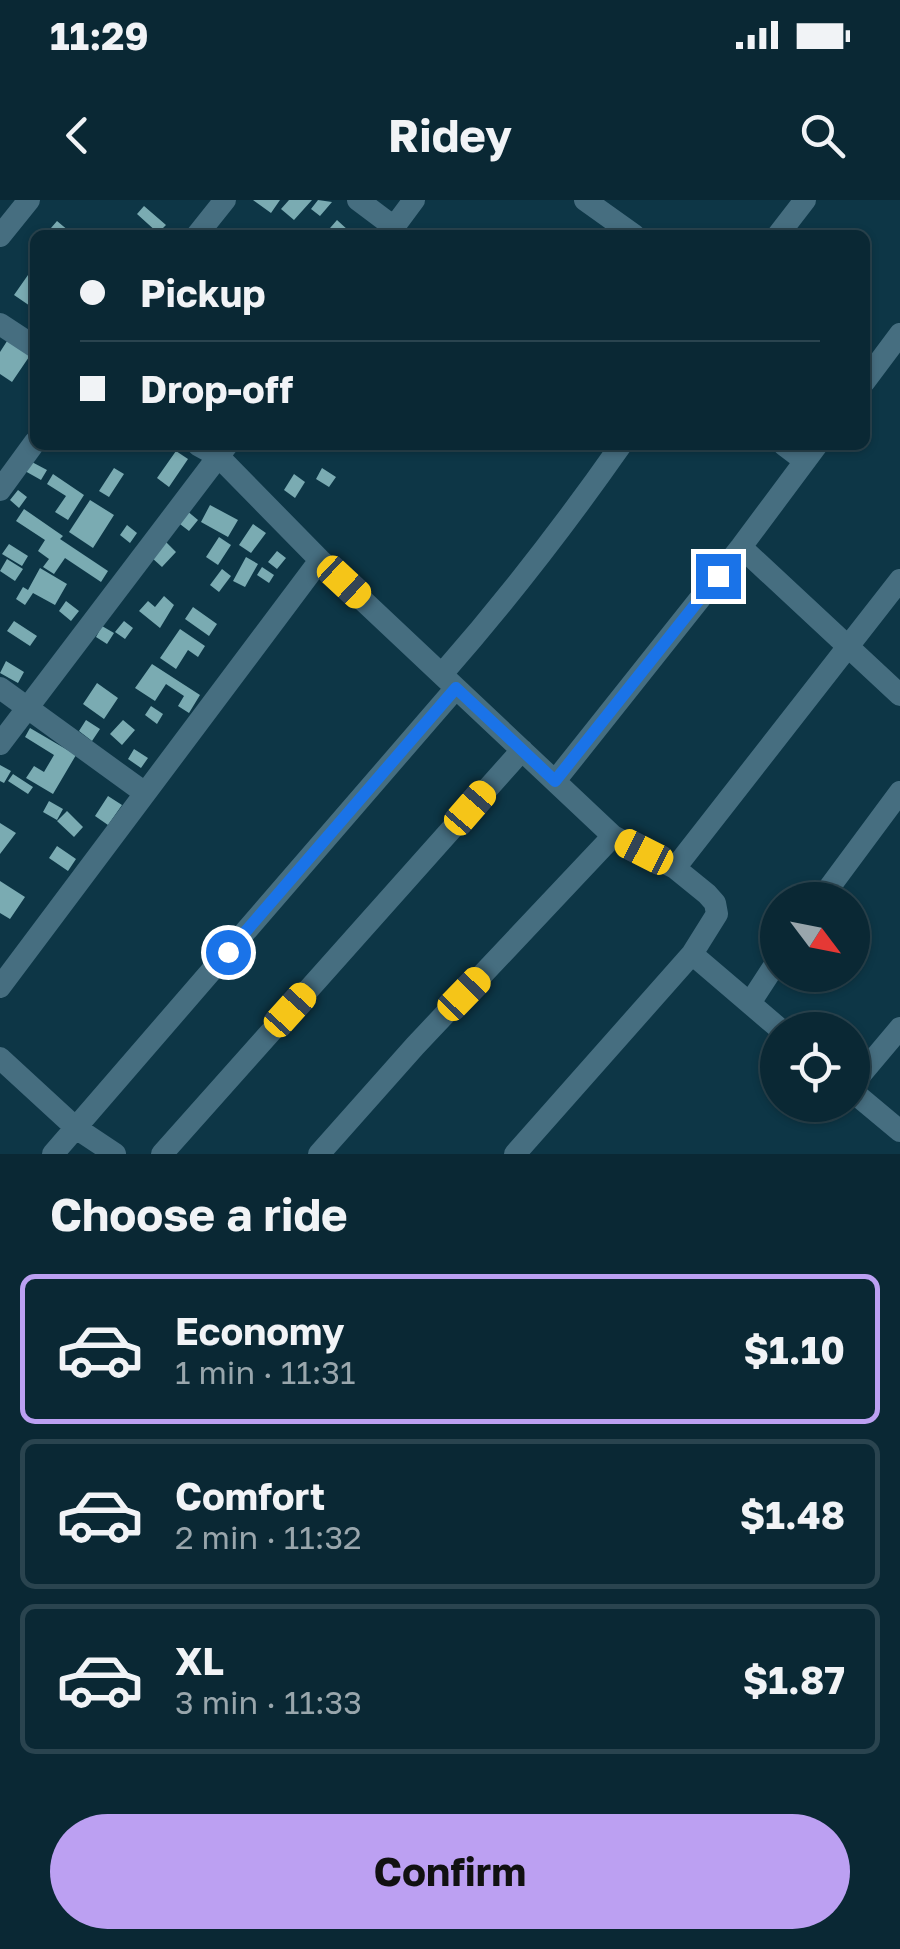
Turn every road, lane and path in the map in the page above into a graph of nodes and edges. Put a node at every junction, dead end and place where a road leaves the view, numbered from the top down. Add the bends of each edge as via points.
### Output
1 (29, 200) edge
2 (225, 200) edge
3 (358, 200) edge
4 (414, 200) edge
5 (585, 200) edge
6 (805, 200) edge
7 (201, 230) edge
8 (390, 230) edge
9 (392, 230) edge
10 (627, 230) edge
11 (782, 230) edge
12 (0, 236) edge
13 (0, 324) edge
14 (899, 336) edge
15 (30, 344) edge
16 (870, 374) edge
17 (30, 449) edge
18 (213, 450) edge
19 (215, 450) edge
20 (617, 450) edge
21 (811, 453) edge
22 (0, 490) edge
23 (741, 547) junction
24 (320, 560) junction
25 (900, 580) edge
26 (847, 646) junction
27 (449, 681) junction
28 (0, 688) edge
29 (900, 695) edge
30 (27, 708) junction
31 (0, 744) edge
32 (522, 750) junction
33 (555, 781) junction
34 (900, 792) edge
35 (144, 793) junction
36 (613, 836) junction
37 (675, 868) junction
38 (833, 882) edge
39 (692, 954) junction
40 (0, 987) edge
41 (760, 988) edge
42 (750, 1003) junction
43 (760, 1012) edge
44 (900, 1028) edge
45 (0, 1058) edge
46 (870, 1066) edge
47 (870, 1104) edge
48 (76, 1128) junction
49 (900, 1131) edge
50 (54, 1154) edge
51 (115, 1154) edge
52 (162, 1154) edge
53 (318, 1154) edge
54 (515, 1154) edge

1 - 12 street
2 - 7 street
3 - 8 street
4 - 9 street
5 - 10 street
6 - 11 street
13 - 15 street
14 - 16 street
17 - 22 street
18 - 30 street
19 - 24 street
20 - 27 street
21 - 23 street
23 - 26 street
23 - 33 street
24 - 27 street
24 - 35 street
25 - 26 street
26 - 29 street
26 - 37 street
27 - 32 street
27 - 48 street
28 - 30 street
30 - 31 street
30 - 35 street
32 - 33 street
32 - 52 street
33 - 36 street
34 - 38 street
35 - 40 street
36 - 37 street
36 - 53 street
37 - 39 street via 714,903 717,914
39 - 42 street
39 - 54 street
41 - 42 street
42 - 43 street
44 - 46 street
45 - 48 street
47 - 49 street
48 - 50 street
48 - 51 street

